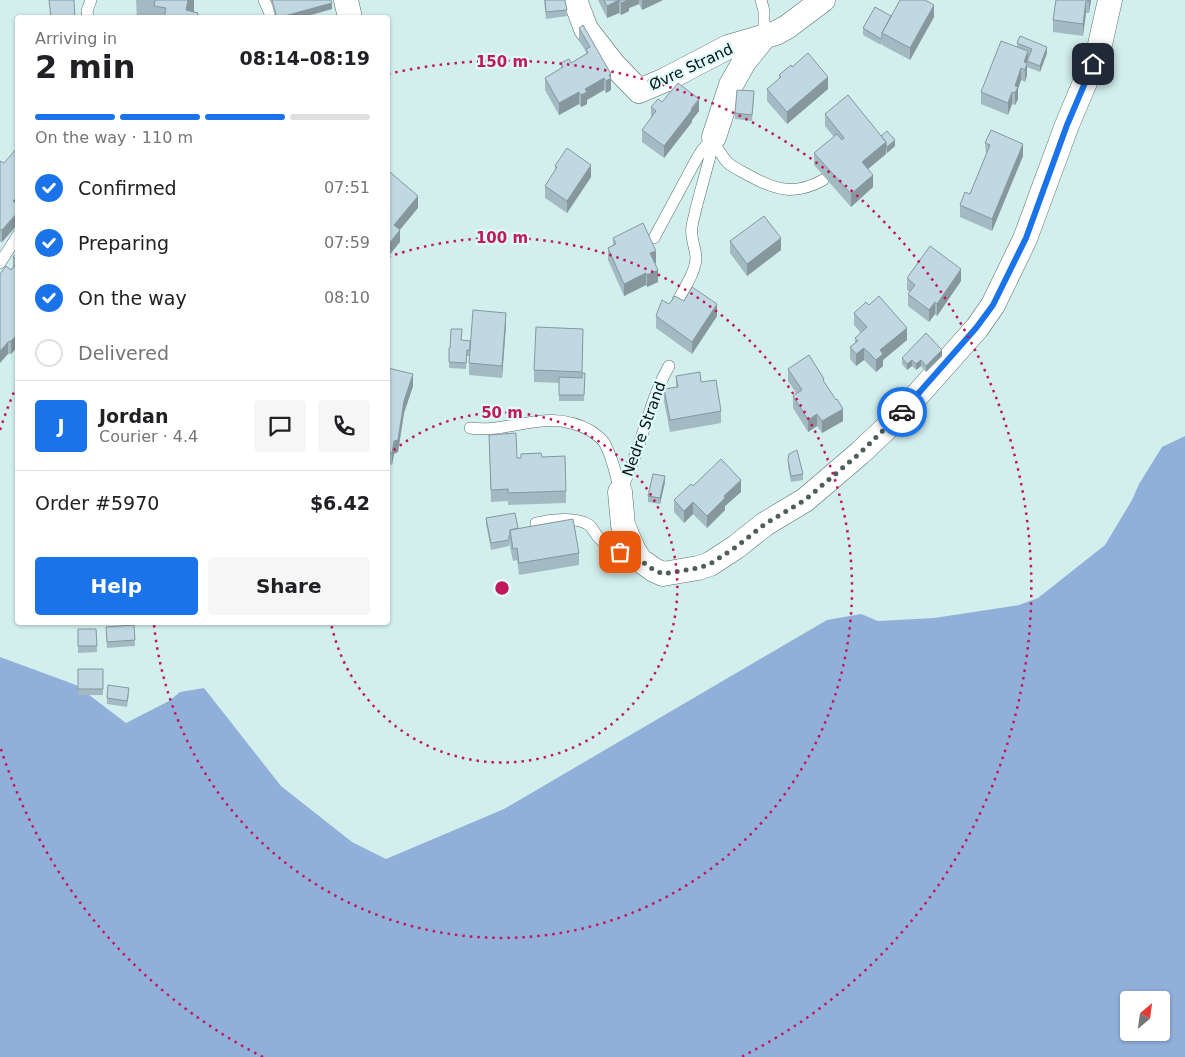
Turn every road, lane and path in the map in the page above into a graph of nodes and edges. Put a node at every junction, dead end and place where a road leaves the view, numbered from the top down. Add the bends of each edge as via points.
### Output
1 (91, 0) edge
2 (264, 0) edge
3 (346, 0) edge
4 (575, 0) edge
5 (761, 0) edge
6 (823, 0) edge
7 (1110, 0) edge
8 (88, 15) edge
9 (271, 15) edge
10 (349, 15) edge
11 (764, 36) junction
12 (714, 137) junction
13 (823, 180) dead end
14 (654, 238) dead end
15 (15, 240) edge
16 (0, 263) edge
17 (678, 300) edge
18 (669, 366) dead end
19 (470, 428) dead end
20 (620, 492) junction
21 (536, 523) edge
22 (640, 560) junction

1 - 8 lane
2 - 9 lane
3 - 10 street
4 - 11 street, Øvre Strand via 586,29 612,64 639,91 728,47
5 - 11 lane
6 - 11 street, Øvre Strand via 787,26
7 - 22 street via 1099,48 1026,238 993,305 976,328 897,418 805,500 710,564 663,574
11 - 12 street, Øvre Strand via 744,62 732,85
12 - 13 lane via 728,162 758,181 796,190
12 - 14 lane, Øvre Strand via 696,160
12 - 17 lane, Øvre Strand via 691,232 695,265
15 - 16 lane
18 - 20 lane, Nedre Strand
19 - 20 lane, Nedre Strand via 483,430 536,420 570,422 585,428 604,442
20 - 22 street, Nedre Strand via 623,525
21 - 22 lane via 580,521 589,525 607,544

